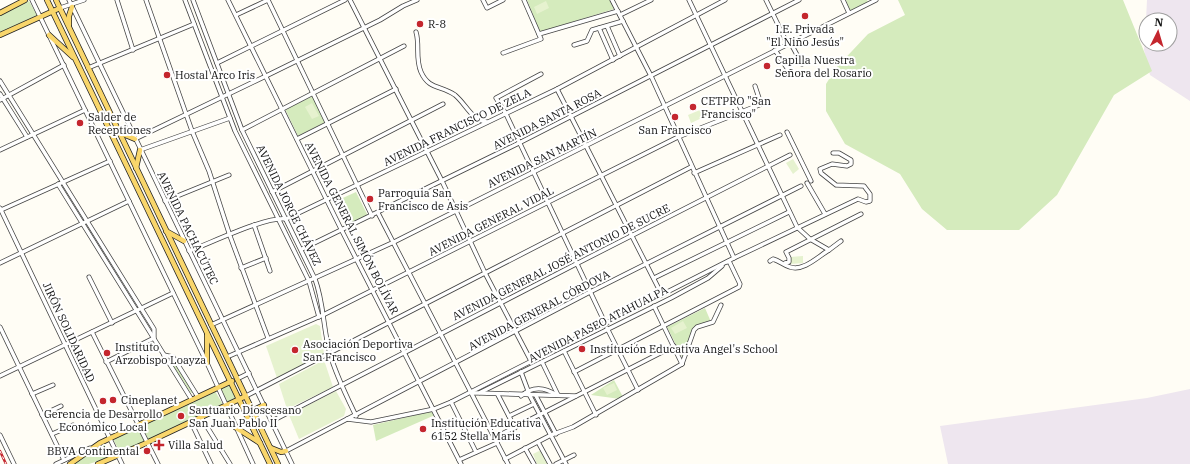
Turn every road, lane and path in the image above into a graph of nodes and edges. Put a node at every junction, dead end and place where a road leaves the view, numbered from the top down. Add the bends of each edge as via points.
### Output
1 (25, 0) edge
2 (32, 0) edge
3 (47, 0) edge
4 (56, 0) edge
5 (69, 0) edge
6 (84, 0) edge
7 (117, 0) edge
8 (146, 0) edge
9 (191, 0) edge
10 (228, 0) edge
11 (268, 0) edge
12 (345, 0) edge
13 (350, 0) edge
14 (417, 0) edge
15 (483, 0) edge
16 (503, 0) edge
17 (524, 0) edge
18 (612, 0) edge
19 (651, 0) edge
20 (689, 0) edge
21 (725, 0) edge
22 (766, 0) edge
23 (799, 0) edge
24 (843, 0) edge
25 (876, 0) edge
26 (186, 1) edge
27 (870, 1) edge
28 (71, 6) junction
29 (60, 8) junction
30 (53, 11) junction
31 (618, 11) junction
32 (0, 13) edge
33 (772, 13) junction
34 (849, 13) junction
35 (620, 15) junction
36 (697, 15) junction
37 (236, 16) junction
38 (40, 17) junction
39 (623, 21) junction
40 (194, 24) junction
41 (607, 26) junction
42 (364, 28) junction
43 (599, 28) junction
44 (70, 29) junction
45 (283, 30) junction
46 (416, 32) dead end
47 (539, 34) junction
48 (0, 35) edge
49 (50, 35) junction
50 (159, 38) junction
51 (789, 43) junction
52 (574, 45) dead end
53 (712, 45) junction
54 (251, 46) junction
55 (404, 46) dead end
56 (636, 47) junction
57 (132, 50) junction
58 (775, 50) junction
59 (503, 53) dead end
60 (620, 56) junction
61 (380, 58) junction
62 (76, 60) junction
63 (297, 60) junction
64 (613, 60) junction
65 (217, 63) junction
66 (99, 64) junction
67 (802, 64) dead end
68 (64, 65) junction
69 (88, 68) junction
70 (789, 71) dead end
71 (541, 74) dead end
72 (266, 76) junction
73 (651, 76) junction
74 (726, 76) junction
75 (0, 81) edge
76 (756, 86) dead end
77 (396, 89) junction
78 (557, 89) junction
79 (312, 92) junction
80 (0, 94) edge
81 (229, 94) junction
82 (8, 95) junction
83 (221, 97) junction
84 (1, 99) edge
85 (443, 104) dead end
86 (281, 108) junction
87 (665, 108) junction
88 (85, 110) junction
89 (740, 112) junction
90 (506, 114) junction
91 (186, 115) junction
92 (571, 117) junction
93 (230, 118) junction
94 (411, 120) junction
95 (488, 122) junction
96 (328, 123) junction
97 (242, 130) junction
98 (192, 131) junction
99 (118, 132) junction
100 (787, 132) dead end
101 (32, 134) junction
102 (780, 135) dead end
103 (27, 137) junction
104 (678, 137) junction
105 (135, 139) junction
106 (297, 139) junction
107 (519, 143) junction
108 (756, 145) junction
109 (586, 146) junction
110 (0, 150) edge
111 (140, 150) junction
112 (427, 152) junction
113 (833, 153) dead end
114 (343, 155) junction
115 (790, 156) dead end
116 (110, 161) junction
117 (691, 167) junction
118 (767, 167) junction
119 (136, 168) junction
120 (313, 171) junction
121 (532, 172) junction
122 (694, 173) junction
123 (138, 174) junction
124 (229, 175) dead end
125 (601, 175) junction
126 (132, 177) junction
127 (811, 181) dead end
128 (62, 182) junction
129 (212, 182) junction
130 (442, 182) junction
131 (807, 183) dead end
132 (58, 184) junction
133 (357, 185) junction
134 (801, 186) dead end
135 (272, 192) junction
136 (781, 196) junction
137 (705, 198) junction
138 (327, 200) junction
139 (129, 201) junction
140 (165, 201) junction
141 (546, 203) junction
142 (617, 205) junction
143 (0, 209) edge
144 (456, 211) junction
145 (789, 212) junction
146 (378, 213) junction
147 (825, 214) junction
148 (861, 214) dead end
149 (372, 216) junction
150 (159, 217) junction
151 (278, 218) junction
152 (286, 219) junction
153 (153, 220) junction
154 (87, 221) junction
155 (82, 224) junction
156 (254, 225) junction
157 (719, 226) junction
158 (797, 227) junction
159 (166, 231) junction
160 (342, 231) junction
161 (561, 233) junction
162 (632, 235) junction
163 (230, 236) junction
164 (810, 239) junction
165 (184, 241) junction
166 (727, 241) junction
167 (394, 242) junction
168 (470, 242) junction
169 (841, 242) dead end
170 (828, 248) junction
171 (302, 249) junction
172 (189, 251) junction
173 (22, 253) junction
174 (266, 258) junction
175 (734, 258) junction
176 (357, 259) junction
177 (729, 261) junction
178 (770, 261) dead end
179 (0, 263) edge
180 (784, 263) junction
181 (576, 264) junction
182 (646, 264) junction
183 (241, 268) junction
184 (270, 271) dead end
185 (409, 272) junction
186 (485, 273) junction
187 (90, 277) dead end
188 (315, 278) junction
189 (654, 278) junction
190 (309, 281) junction
191 (373, 290) junction
192 (590, 292) junction
193 (173, 293) junction
194 (662, 294) junction
195 (501, 303) junction
196 (426, 304) junction
197 (255, 305) junction
198 (721, 305) dead end
199 (654, 306) junction
200 (142, 308) junction
201 (137, 310) junction
202 (321, 316) junction
203 (222, 320) junction
204 (112, 322) junction
205 (390, 322) junction
206 (605, 323) junction
207 (212, 325) junction
208 (664, 326) junction
209 (0, 327) edge
210 (607, 328) junction
211 (92, 332) junction
212 (516, 332) junction
213 (208, 334) junction
214 (442, 334) junction
215 (154, 338) junction
216 (268, 338) junction
217 (65, 345) junction
218 (674, 346) junction
219 (618, 350) junction
220 (564, 351) junction
221 (238, 352) junction
222 (405, 352) junction
223 (330, 353) junction
224 (164, 355) junction
225 (227, 357) junction
226 (531, 361) junction
227 (106, 362) junction
228 (542, 362) junction
229 (207, 363) junction
230 (456, 363) junction
231 (682, 364) junction
232 (19, 367) junction
233 (628, 370) junction
234 (521, 372) junction
235 (574, 372) junction
236 (249, 373) junction
237 (0, 376) edge
238 (237, 379) junction
239 (231, 382) junction
240 (420, 382) junction
241 (53, 385) dead end
242 (341, 385) junction
243 (218, 388) junction
244 (258, 390) junction
245 (529, 390) junction
246 (638, 390) junction
247 (472, 392) junction
248 (584, 392) junction
249 (479, 393) junction
250 (32, 394) junction
251 (498, 395) junction
252 (557, 395) junction
253 (246, 396) junction
254 (521, 396) junction
255 (530, 396) junction
256 (536, 396) junction
257 (576, 396) junction
258 (198, 397) junction
259 (239, 399) junction
260 (192, 400) junction
261 (451, 402) junction
262 (264, 404) junction
263 (534, 404) junction
264 (226, 405) junction
265 (61, 406) dead end
266 (434, 409) junction
267 (545, 412) junction
268 (254, 413) junction
269 (596, 414) junction
270 (42, 415) junction
271 (355, 415) junction
272 (540, 415) junction
273 (509, 416) junction
274 (201, 417) junction
275 (347, 419) junction
276 (358, 420) junction
277 (272, 421) junction
278 (190, 422) junction
279 (73, 425) dead end
280 (138, 425) junction
281 (235, 427) junction
282 (515, 428) junction
283 (52, 434) junction
284 (556, 434) junction
285 (0, 435) edge
286 (551, 435) junction
287 (494, 438) junction
288 (110, 439) junction
289 (538, 442) junction
290 (147, 443) junction
291 (497, 443) junction
292 (100, 444) junction
293 (261, 444) junction
294 (270, 448) junction
295 (525, 448) junction
296 (286, 450) junction
297 (476, 452) junction
298 (574, 455) dead end
299 (118, 456) junction
300 (505, 459) junction
301 (64, 460) junction
302 (459, 460) junction
303 (565, 462) edge
304 (104, 463) edge
305 (14, 464) edge
306 (56, 464) edge
307 (70, 464) edge
308 (98, 464) edge
309 (122, 464) edge
310 (158, 464) edge
311 (211, 464) edge
312 (230, 464) edge
313 (253, 464) edge
314 (270, 464) edge
315 (278, 464) edge
316 (292, 464) edge
317 (461, 464) edge
318 (508, 464) edge
319 (534, 464) edge
320 (550, 464) edge
321 (556, 464) edge

1 - 32 main road
2 - 38 street
3 - 30 main road
4 - 29 main road, AVENIDA PACHACÚTEC
5 - 28 street, AVENIDA PACHACÚTEC
6 - 28 street
7 - 57 street
8 - 50 street
9 - 26 street
9 - 65 street, AVENIDA JORGE CHÁVEZ
10 - 37 street, AVENIDA GENERAL SIMÓN BOLÍVAR
11 - 37 street
11 - 45 street
12 - 45 street
13 - 42 street
14 - 42 street
15 - 16 street via 487,8
17 - 47 street
18 - 31 street
19 - 35 street
20 - 36 street
21 - 36 street, AVENIDA FRANCISCO DE ZELA
22 - 33 street
23 - 33 street, AVENIDA SANTA ROSA
24 - 34 street
25 - 27 street, AVENIDA SAN MARTÍN
26 - 40 street, AVENIDA JORGE CHÁVEZ
27 - 34 street, AVENIDA SAN MARTÍN
28 - 29 street
28 - 44 main road
28 - 66 street, AVENIDA PACHACÚTEC
29 - 30 main road
29 - 44 main road, AVENIDA PACHACÚTEC
30 - 38 main road
30 - 62 main road
31 - 35 street
31 - 47 street
33 - 51 street
33 - 53 street, AVENIDA SANTA ROSA
34 - 51 street, AVENIDA SAN MARTÍN
35 - 39 street
36 - 53 street
36 - 56 street, AVENIDA FRANCISCO DE ZELA
37 - 54 street, AVENIDA GENERAL SIMÓN BOLÍVAR
38 - 48 main road
38 - 49 street
39 - 41 street
39 - 56 street
40 - 50 street
40 - 83 street, AVENIDA JORGE CHÁVEZ
41 - 43 street
41 - 60 street
42 - 61 street
42 - 63 street
43 - 52 street via 592,31 587,41
43 - 64 street
44 - 69 main road, AVENIDA PACHACÚTEC
45 - 54 street
45 - 63 street
46 - 95 street via 417,59 425,80 432,86 456,96 478,120
47 - 59 street via 541,39
49 - 62 main road
49 - 68 street
50 - 57 street
50 - 91 street
51 - 58 street, AVENIDA SAN MARTÍN
51 - 67 street
53 - 73 street, AVENIDA SANTA ROSA
53 - 74 street
54 - 65 street
54 - 72 street, AVENIDA GENERAL SIMÓN BOLÍVAR
55 - 61 street
56 - 60 street, AVENIDA FRANCISCO DE ZELA
56 - 73 street
57 - 66 street
58 - 70 street
58 - 74 street, AVENIDA SAN MARTÍN
60 - 64 street, AVENIDA FRANCISCO DE ZELA
61 - 77 street
61 - 79 street
62 - 126 main road
63 - 72 street
63 - 79 street
64 - 78 street, AVENIDA FRANCISCO DE ZELA
65 - 81 street, AVENIDA JORGE CHÁVEZ
66 - 69 street
66 - 105 street, AVENIDA PACHACÚTEC
68 - 82 street
68 - 88 street
69 - 99 main road, AVENIDA PACHACÚTEC
71 - 90 street via 496,98
72 - 81 street
72 - 86 street, AVENIDA GENERAL SIMÓN BOLÍVAR
73 - 87 street
73 - 92 street, AVENIDA SANTA ROSA
74 - 87 street, AVENIDA SAN MARTÍN
74 - 89 street
75 - 82 street
76 - 89 street, AVENIDA GENERAL VIDAL via 763,103
77 - 94 street
77 - 96 street
78 - 90 street, AVENIDA FRANCISCO DE ZELA
78 - 92 street
79 - 86 street
79 - 96 street
80 - 84 street
81 - 83 street
81 - 97 street, AVENIDA JORGE CHÁVEZ
82 - 84 street
82 - 101 street
83 - 91 street
83 - 93 street, AVENIDA JORGE CHÁVEZ
84 - 103 street
85 - 94 street
86 - 97 street
86 - 106 street, AVENIDA GENERAL SIMÓN BOLÍVAR
87 - 104 street
87 - 109 street, AVENIDA SAN MARTÍN
88 - 101 street
88 - 116 street
89 - 104 street, AVENIDA GENERAL VIDAL
89 - 108 street
90 - 95 street, AVENIDA FRANCISCO DE ZELA
90 - 107 street
91 - 98 street
91 - 105 street
92 - 107 street, AVENIDA SANTA ROSA
92 - 109 street
93 - 98 street
93 - 151 street, AVENIDA JORGE CHÁVEZ
94 - 112 street
94 - 114 street
95 - 112 street, AVENIDA FRANCISCO DE ZELA
96 - 106 street
96 - 114 street
97 - 135 street, AVENIDA JORGE CHÁVEZ
98 - 111 street
98 - 129 street
99 - 105 main road
99 - 119 main road, AVENIDA PACHACÚTEC
100 - 127 street
101 - 103 street
101 - 128 street
102 - 108 street
103 - 110 street
104 - 117 street
104 - 125 street, AVENIDA GENERAL VIDAL
105 - 111 street, AVENIDA PACHACÚTEC
106 - 120 street, AVENIDA GENERAL SIMÓN BOLÍVAR
107 - 121 street
107 - 130 street, AVENIDA SANTA ROSA
108 - 118 street
108 - 122 street
109 - 121 street, AVENIDA SAN MARTÍN
109 - 125 street
111 - 119 main road
111 - 140 street, AVENIDA PACHACÚTEC
112 - 130 street
112 - 133 street, AVENIDA FRANCISCO DE ZELA
113 - 147 street, AVENIDA PASEO ATAHUALPA via 839,153 851,160 851,164 826,166 820,169 820,172 836,185 864,186 871,200 866,202 858,199
114 - 120 street
114 - 133 street
115 - 118 street, AVENIDA GENERAL JOSÉ ANTONIO DE SUCRE
116 - 128 street
116 - 139 street
117 - 122 street
117 - 142 street
118 - 136 street
118 - 137 street, AVENIDA GENERAL JOSÉ ANTONIO DE SUCRE
119 - 123 main road, AVENIDA PACHACÚTEC
120 - 135 street
120 - 138 street, AVENIDA GENERAL SIMÓN BOLÍVAR
121 - 141 street
121 - 144 street, AVENIDA SAN MARTÍN
122 - 137 street
123 - 126 main road via 134,173
123 - 150 main road, AVENIDA PACHACÚTEC
124 - 129 street
125 - 141 street, AVENIDA GENERAL VIDAL
125 - 142 street
126 - 153 main road
128 - 132 street
128 - 154 street
129 - 140 street
129 - 163 street
130 - 144 street
130 - 146 street, AVENIDA SANTA ROSA
131 - 147 street
132 - 143 street
132 - 155 street
133 - 138 street, AVENIDA FRANCISCO DE ZELA
133 - 149 street
134 - 136 street, AVENIDA GENERAL CÓRDOVA
135 - 152 street, AVENIDA JORGE CHÁVEZ
136 - 145 street
136 - 157 street, AVENIDA GENERAL CÓRDOVA
137 - 157 street
137 - 162 street, AVENIDA GENERAL JOSÉ ANTONIO DE SUCRE
138 - 152 street, AVENIDA FRANCISCO DE ZELA
138 - 160 street, AVENIDA GENERAL SIMÓN BOLÍVAR
139 - 154 street
139 - 193 street
140 - 165 street, AVENIDA PACHACÚTEC
141 - 161 street
141 - 168 street, AVENIDA GENERAL VIDAL
142 - 161 street
142 - 162 street
143 - 173 street, JIRÓN SOLIDARIDAD
144 - 167 street, AVENIDA SAN MARTÍN
144 - 168 street
145 - 158 street
145 - 166 street
146 - 149 street, AVENIDA SANTA ROSA
146 - 167 street
147 - 158 street, AVENIDA PASEO ATAHUALPA
148 - 164 street
149 - 160 street, AVENIDA SANTA ROSA
150 - 153 main road
150 - 159 main road, AVENIDA PACHACÚTEC
151 - 152 street
151 - 156 street
151 - 190 street, AVENIDA JORGE CHÁVEZ
152 - 171 street, AVENIDA JORGE CHÁVEZ
153 - 213 main road
154 - 155 street
154 - 200 street
155 - 173 street
155 - 201 street
156 - 163 street
156 - 174 street
157 - 166 street
157 - 182 street, AVENIDA GENERAL CÓRDOVA
158 - 164 street
158 - 175 street, AVENIDA PASEO ATAHUALPA
159 - 165 main road
159 - 207 main road, AVENIDA PACHACÚTEC
160 - 171 street, AVENIDA SANTA ROSA
160 - 176 street, AVENIDA GENERAL SIMÓN BOLÍVAR
161 - 181 street
161 - 186 street
162 - 181 street, AVENIDA GENERAL JOSÉ ANTONIO DE SUCRE
162 - 182 street
163 - 172 street
163 - 183 street
164 - 170 street
164 - 180 street via 786,252 789,262
165 - 172 street, AVENIDA PACHACÚTEC
166 - 175 street
166 - 189 street
167 - 176 street, AVENIDA SAN MARTÍN
167 - 185 street
168 - 185 street, AVENIDA GENERAL VIDAL
168 - 186 street
169 - 170 street
170 - 180 street via 804,265 790,268
171 - 188 street, AVENIDA JORGE CHÁVEZ
172 - 203 street, AVENIDA PACHACÚTEC
173 - 179 street
173 - 217 street, JIRÓN SOLIDARIDAD
174 - 183 street
174 - 184 street
175 - 177 street, AVENIDA PASEO ATAHUALPA
176 - 188 street, AVENIDA SAN MARTÍN
176 - 191 street, AVENIDA GENERAL SIMÓN BOLÍVAR
177 - 194 street, AVENIDA PASEO ATAHUALPA
177 - 199 street, AVENIDA PASEO ATAHUALPA via 708,278
177 - 208 street via 740,286
178 - 180 street via 773,259
181 - 192 street
181 - 195 street, AVENIDA GENERAL JOSÉ ANTONIO DE SUCRE
182 - 189 street
182 - 192 street, AVENIDA GENERAL CÓRDOVA
183 - 197 street
185 - 191 street, AVENIDA GENERAL VIDAL
185 - 196 street
186 - 195 street
186 - 196 street
187 - 204 street
188 - 190 street, AVENIDA SAN MARTÍN
188 - 202 street, AVENIDA JORGE CHÁVEZ via 320,293
189 - 194 street
190 - 197 street, AVENIDA SAN MARTÍN
190 - 202 street, AVENIDA JORGE CHÁVEZ
191 - 202 street, AVENIDA GENERAL VIDAL
191 - 205 street, AVENIDA GENERAL SIMÓN BOLÍVAR
192 - 206 street
192 - 212 street, AVENIDA GENERAL CÓRDOVA
193 - 200 street
193 - 229 street
194 - 206 street, AVENIDA PASEO ATAHUALPA
195 - 212 street
195 - 214 street, AVENIDA GENERAL JOSÉ ANTONIO DE SUCRE
196 - 205 street
196 - 214 street
197 - 203 street, AVENIDA SAN MARTÍN
197 - 216 street
198 - 231 street via 713,322 694,330
199 - 208 street
199 - 210 street, AVENIDA PASEO ATAHUALPA
200 - 201 street
200 - 215 street via 154,329
201 - 204 street
201 - 215 street
202 - 216 street, AVENIDA GENERAL VIDAL
202 - 223 street, AVENIDA JORGE CHÁVEZ
203 - 207 street, AVENIDA SAN MARTÍN
203 - 221 street, AVENIDA PACHACÚTEC
204 - 211 street
205 - 222 street, AVENIDA GENERAL SIMÓN BOLÍVAR
205 - 223 street
206 - 226 street, AVENIDA PASEO ATAHUALPA
207 - 225 main road, AVENIDA PACHACÚTEC
208 - 218 street
208 - 219 street
209 - 232 street
210 - 219 street
210 - 220 street, AVENIDA PASEO ATAHUALPA
211 - 217 street
211 - 227 street
212 - 226 street
212 - 230 street, AVENIDA GENERAL CÓRDOVA
213 - 229 main road
213 - 239 main road
214 - 222 street, AVENIDA GENERAL JOSÉ ANTONIO DE SUCRE
214 - 230 street
215 - 224 street
215 - 227 street
216 - 221 street, AVENIDA GENERAL VIDAL
217 - 232 street
217 - 288 street, JIRÓN SOLIDARIDAD
218 - 231 street
218 - 233 street
219 - 233 street
219 - 235 street
220 - 228 street, AVENIDA PASEO ATAHUALPA
220 - 235 street
221 - 225 street, AVENIDA GENERAL VIDAL
221 - 236 street, AVENIDA PACHACÚTEC
222 - 240 street, AVENIDA GENERAL SIMÓN BOLÍVAR
222 - 242 street, AVENIDA GENERAL JOSÉ ANTONIO DE SUCRE
223 - 242 street, AVENIDA JORGE CHÁVEZ
223 - 244 street
224 - 258 street via 173,357
224 - 260 street
225 - 238 main road, AVENIDA PACHACÚTEC
226 - 247 street, AVENIDA PASEO ATAHUALPA
227 - 280 street
228 - 234 street, AVENIDA PASEO ATAHUALPA
228 - 252 street
229 - 243 street
230 - 240 street, AVENIDA GENERAL CÓRDOVA
230 - 247 street
231 - 246 street
232 - 237 street
232 - 250 street
233 - 246 street
233 - 248 street
234 - 245 street
234 - 249 street, AVENIDA PASEO ATAHUALPA
235 - 248 street
236 - 238 street
236 - 244 street, AVENIDA PACHACÚTEC
238 - 239 main road
238 - 253 main road, AVENIDA PACHACÚTEC
239 - 243 main road
239 - 259 main road
240 - 266 street, AVENIDA GENERAL SIMÓN BOLÍVAR
240 - 271 street, AVENIDA GENERAL CÓRDOVA
241 - 250 street
242 - 271 street, AVENIDA JORGE CHÁVEZ
242 - 277 street, AVENIDA GENERAL JOSÉ ANTONIO DE SUCRE
243 - 258 main road
243 - 264 street
244 - 253 street
244 - 262 street, AVENIDA PACHACÚTEC
245 - 252 street via 545,390
245 - 254 street
245 - 255 street
246 - 269 street
247 - 249 street
247 - 261 street, AVENIDA PASEO ATAHUALPA
247 - 287 street
248 - 257 street
248 - 269 street
249 - 251 street
250 - 270 street
251 - 254 street
251 - 273 street
252 - 256 street
252 - 257 street
253 - 259 main road
253 - 268 main road, AVENIDA PACHACÚTEC
254 - 255 street
255 - 256 street
255 - 263 street
256 - 267 street
257 - 267 street
258 - 260 main road
259 - 264 main road
259 - 293 main road
260 - 280 main road
261 - 266 street, AVENIDA PASEO ATAHUALPA
261 - 297 street
262 - 268 main road
262 - 277 street, AVENIDA PACHACÚTEC
263 - 272 street
263 - 273 street
264 - 274 main road
264 - 281 street
265 - 270 street
266 - 276 street, AVENIDA PASEO ATAHUALPA via 372,422
266 - 302 street, AVENIDA GENERAL SIMÓN BOLÍVAR
267 - 272 street
267 - 284 street
268 - 294 main road, AVENIDA PACHACÚTEC
269 - 284 street
270 - 283 street
271 - 275 street, AVENIDA GENERAL CÓRDOVA
271 - 276 street, AVENIDA JORGE CHÁVEZ
272 - 282 street
272 - 286 street
273 - 282 street
274 - 278 main road
274 - 312 street
275 - 276 street, AVENIDA PASEO ATAHUALPA
275 - 296 street, AVENIDA GENERAL CÓRDOVA
277 - 296 street, AVENIDA PACHACÚTEC
278 - 290 main road
278 - 311 street
279 - 283 street
280 - 288 main road
280 - 290 street
281 - 293 main road
281 - 313 street
282 - 287 street
283 - 301 street
284 - 286 street
285 - 305 street
286 - 289 street
286 - 303 street
287 - 291 street
288 - 292 main road
288 - 299 street, JIRÓN SOLIDARIDAD
289 - 295 street
289 - 320 street
290 - 299 main road
290 - 310 street
291 - 297 street
291 - 300 street
292 - 301 street
292 - 307 main road
293 - 314 main road
294 - 296 main road via 281,452
294 - 315 main road, AVENIDA PACHACÚTEC
295 - 300 street
295 - 319 street
296 - 316 street, AVENIDA PACHACÚTEC
297 - 302 street
298 - 303 street
299 - 304 main road
299 - 309 street, JIRÓN SOLIDARIDAD
300 - 318 street
301 - 306 street
302 - 317 street, AVENIDA GENERAL SIMÓN BOLÍVAR
303 - 321 street
304 - 308 main road

